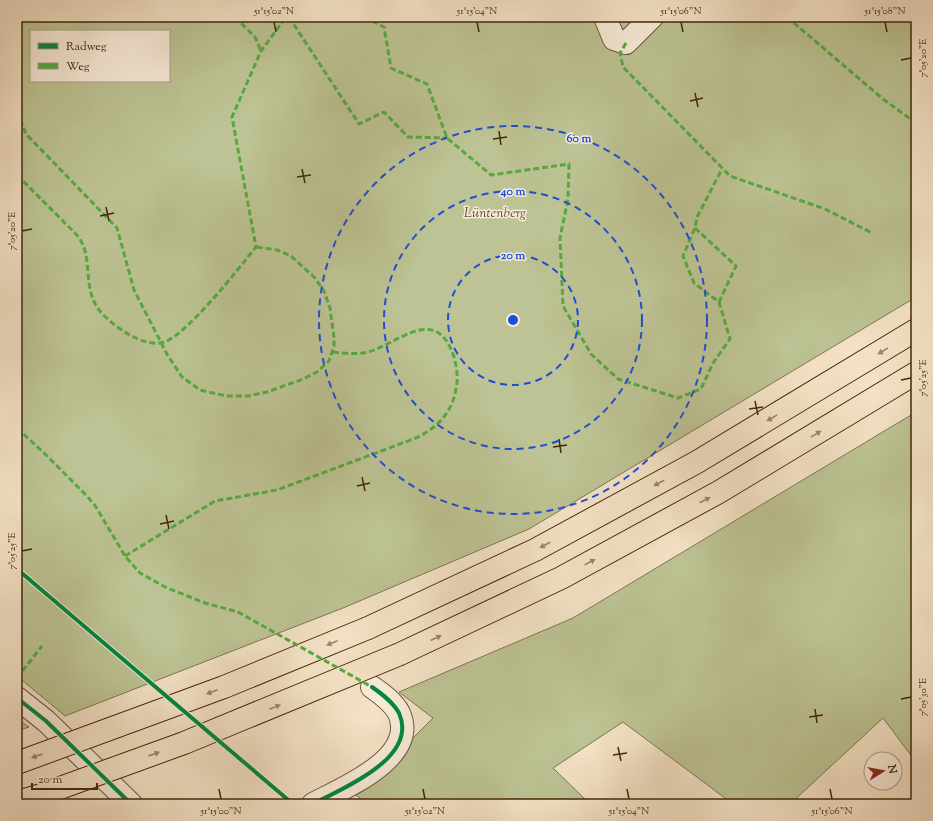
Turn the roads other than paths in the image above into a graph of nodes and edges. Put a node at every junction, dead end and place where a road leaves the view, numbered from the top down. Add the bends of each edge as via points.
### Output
1 (605, 17) edge
2 (652, 17) edge
3 (916, 330) edge
4 (916, 373) edge
5 (372, 687) dead end
6 (17, 698) edge
7 (17, 763) edge
8 (17, 802) edge
9 (131, 804) edge
10 (313, 804) edge

1 - 2 street via 614,39 626,44
3 -> 7 highway, bridge via 697,462 535,550 368,628 224,688
8 -> 4 highway, bridge via 184,743 400,654 561,578 719,492
5 - 10 street via 389,700 399,713 402,729 395,751 382,765
6 - 9 street via 46,721

